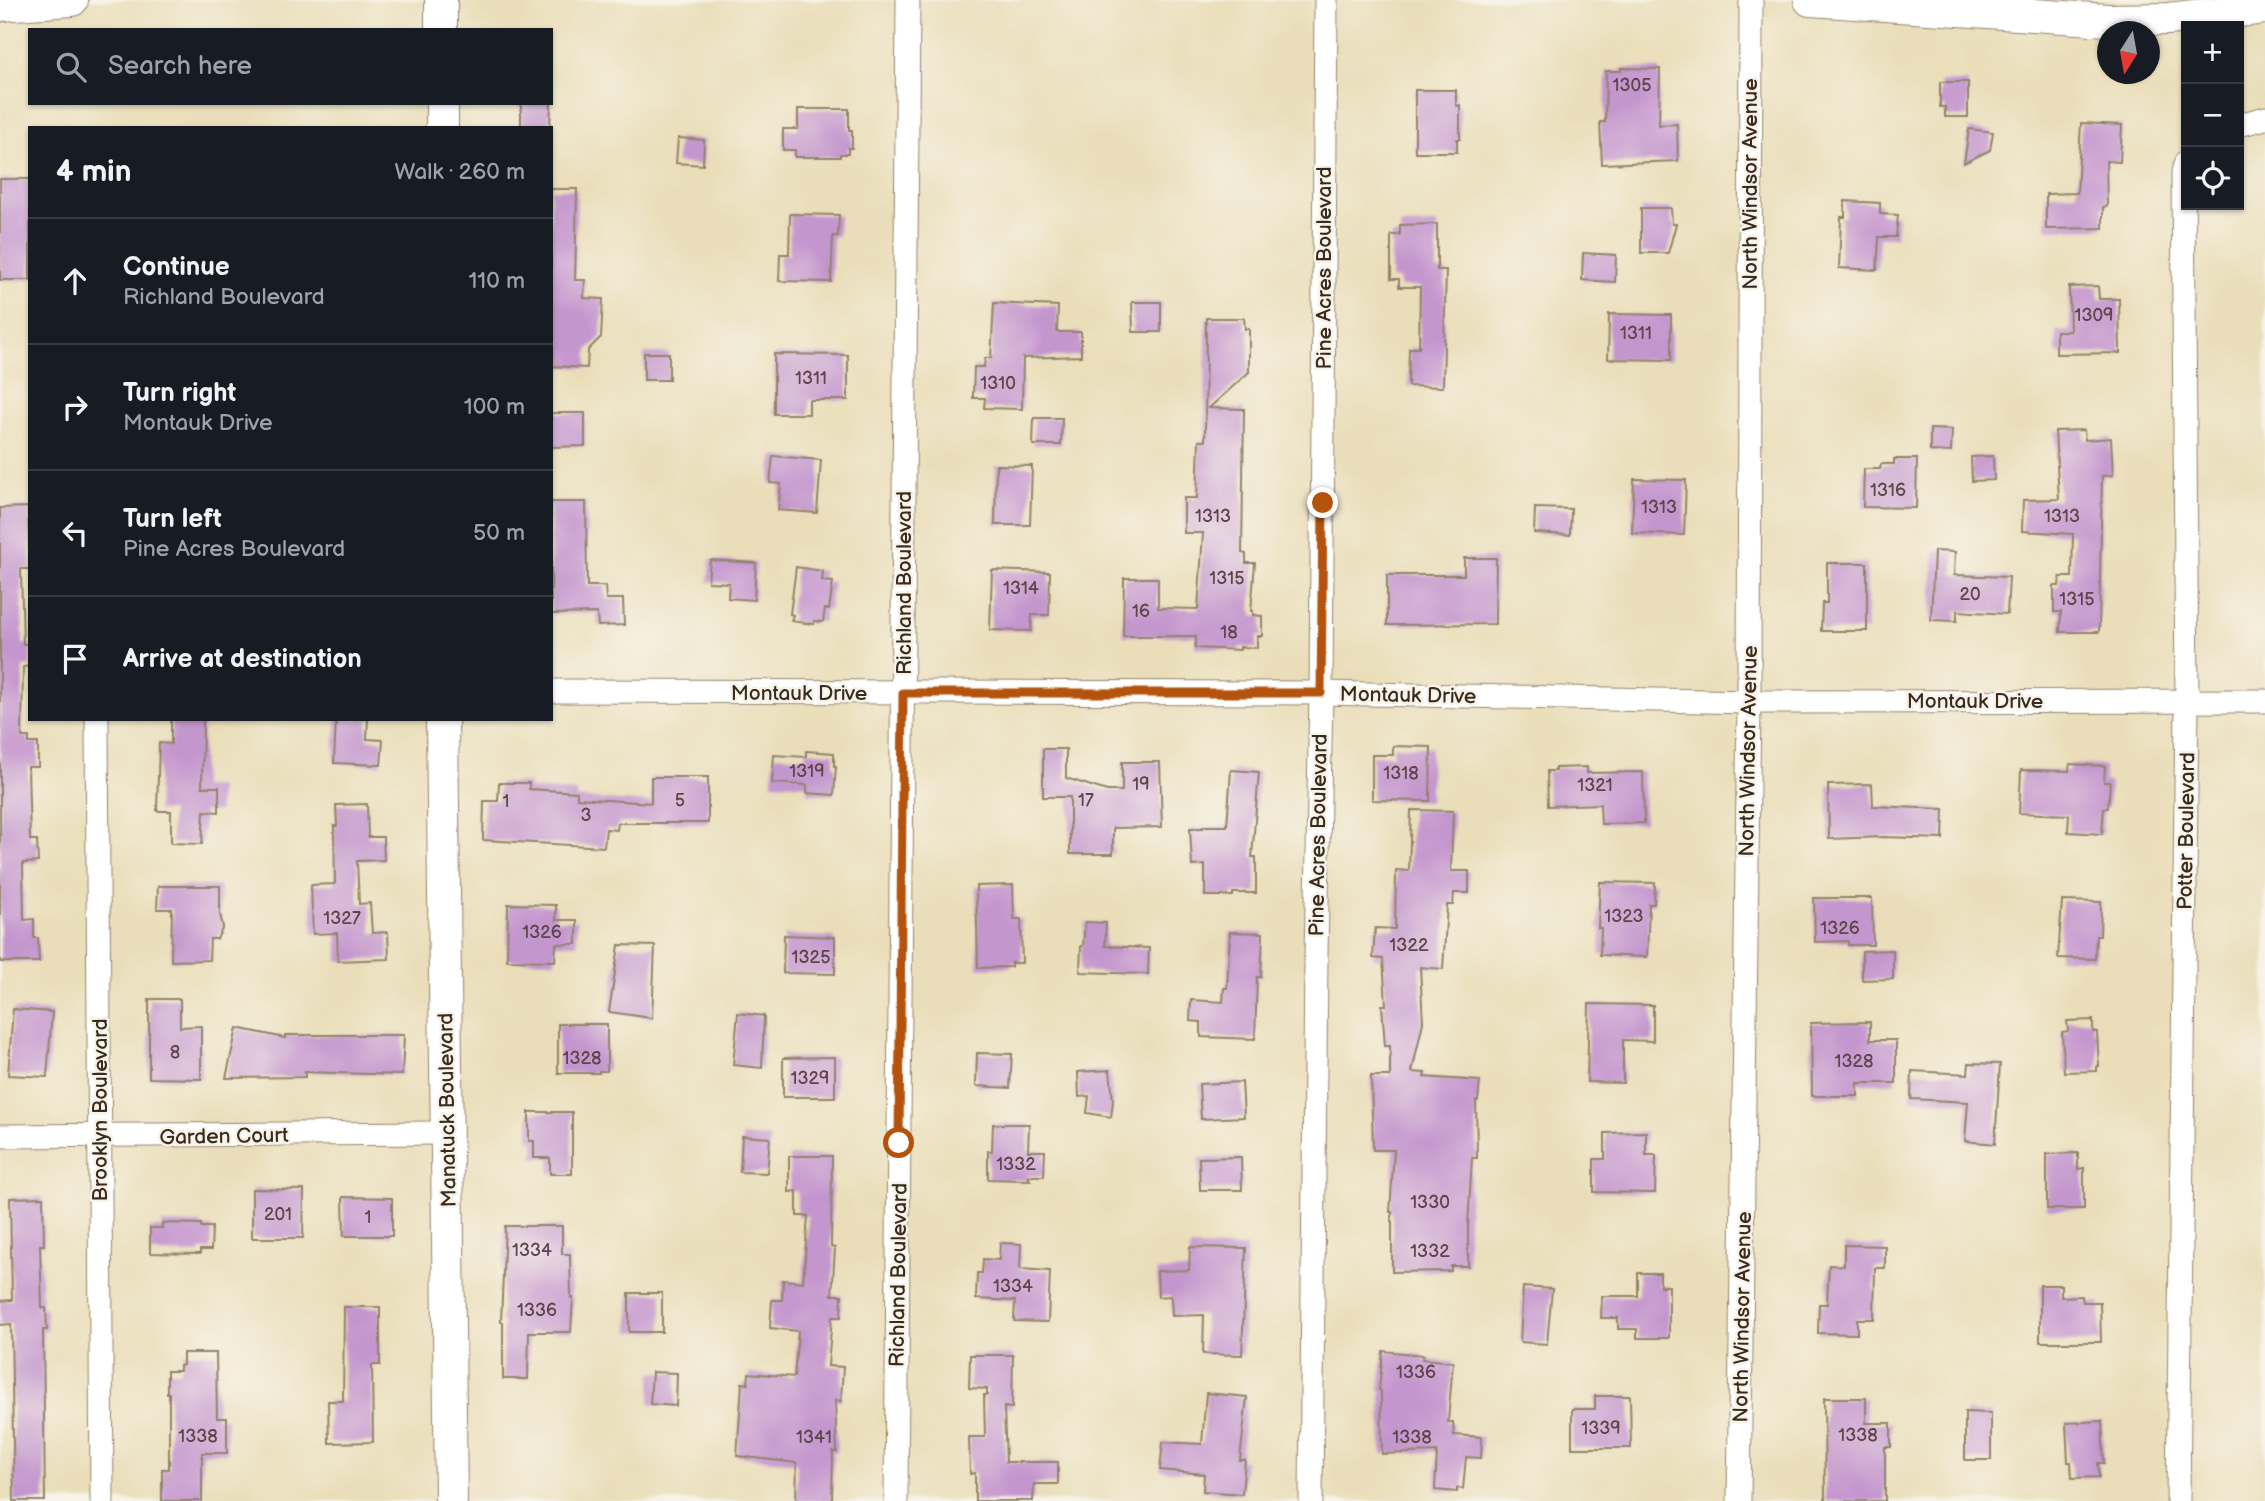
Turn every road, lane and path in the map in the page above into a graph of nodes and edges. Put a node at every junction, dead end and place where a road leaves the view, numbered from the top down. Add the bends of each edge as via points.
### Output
1 (8, 0) edge
2 (72, 0) edge
3 (441, 0) edge
4 (908, 0) edge
5 (1326, 0) edge
6 (1751, 0) edge
7 (1810, 0) edge
8 (1927, 0) edge
9 (0, 3) edge
10 (2265, 8) edge
11 (1970, 12) junction
12 (2168, 19) junction
13 (2182, 21) edge
14 (441, 28) edge
15 (2244, 29) edge
16 (2265, 29) edge
17 (442, 105) edge
18 (2265, 118) edge
19 (2244, 124) edge
20 (442, 126) edge
21 (2183, 210) edge
22 (553, 691) edge
23 (903, 693) junction
24 (1321, 693) junction
25 (2187, 701) junction
26 (2265, 701) edge
27 (1749, 702) junction
28 (97, 721) edge
29 (442, 721) edge
30 (448, 1133) junction
31 (0, 1136) edge
32 (100, 1137) junction
33 (102, 1501) edge
34 (452, 1501) edge
35 (896, 1501) edge
36 (1311, 1501) edge
37 (1739, 1501) edge
38 (2178, 1501) edge

1 - 9 highway
2 - 9 street
3 - 14 street
4 - 23 street, Richland Boulevard
5 - 24 street, Pine Acres Boulevard
6 - 27 street, North Windsor Avenue
7 - 11 street
8 - 11 street
10 - 12 street
11 - 12 street
12 - 13 street
15 - 16 street
17 - 20 street
18 - 19 street
21 - 25 street, Potter Boulevard
22 - 23 street, Montauk Drive
23 - 24 street, Montauk Drive
23 - 35 street, Richland Boulevard
24 - 27 street, Montauk Drive
24 - 36 street, Pine Acres Boulevard
25 - 26 street, Montauk Drive
25 - 27 street, Montauk Drive
25 - 38 street, Potter Boulevard
27 - 37 street, North Windsor Avenue
28 - 32 street, Brooklyn Boulevard
29 - 30 street, Manatuck Boulevard
30 - 32 street, Garden Court
30 - 34 street, Manatuck Boulevard
31 - 32 street, Garden Court
32 - 33 street, Brooklyn Boulevard

